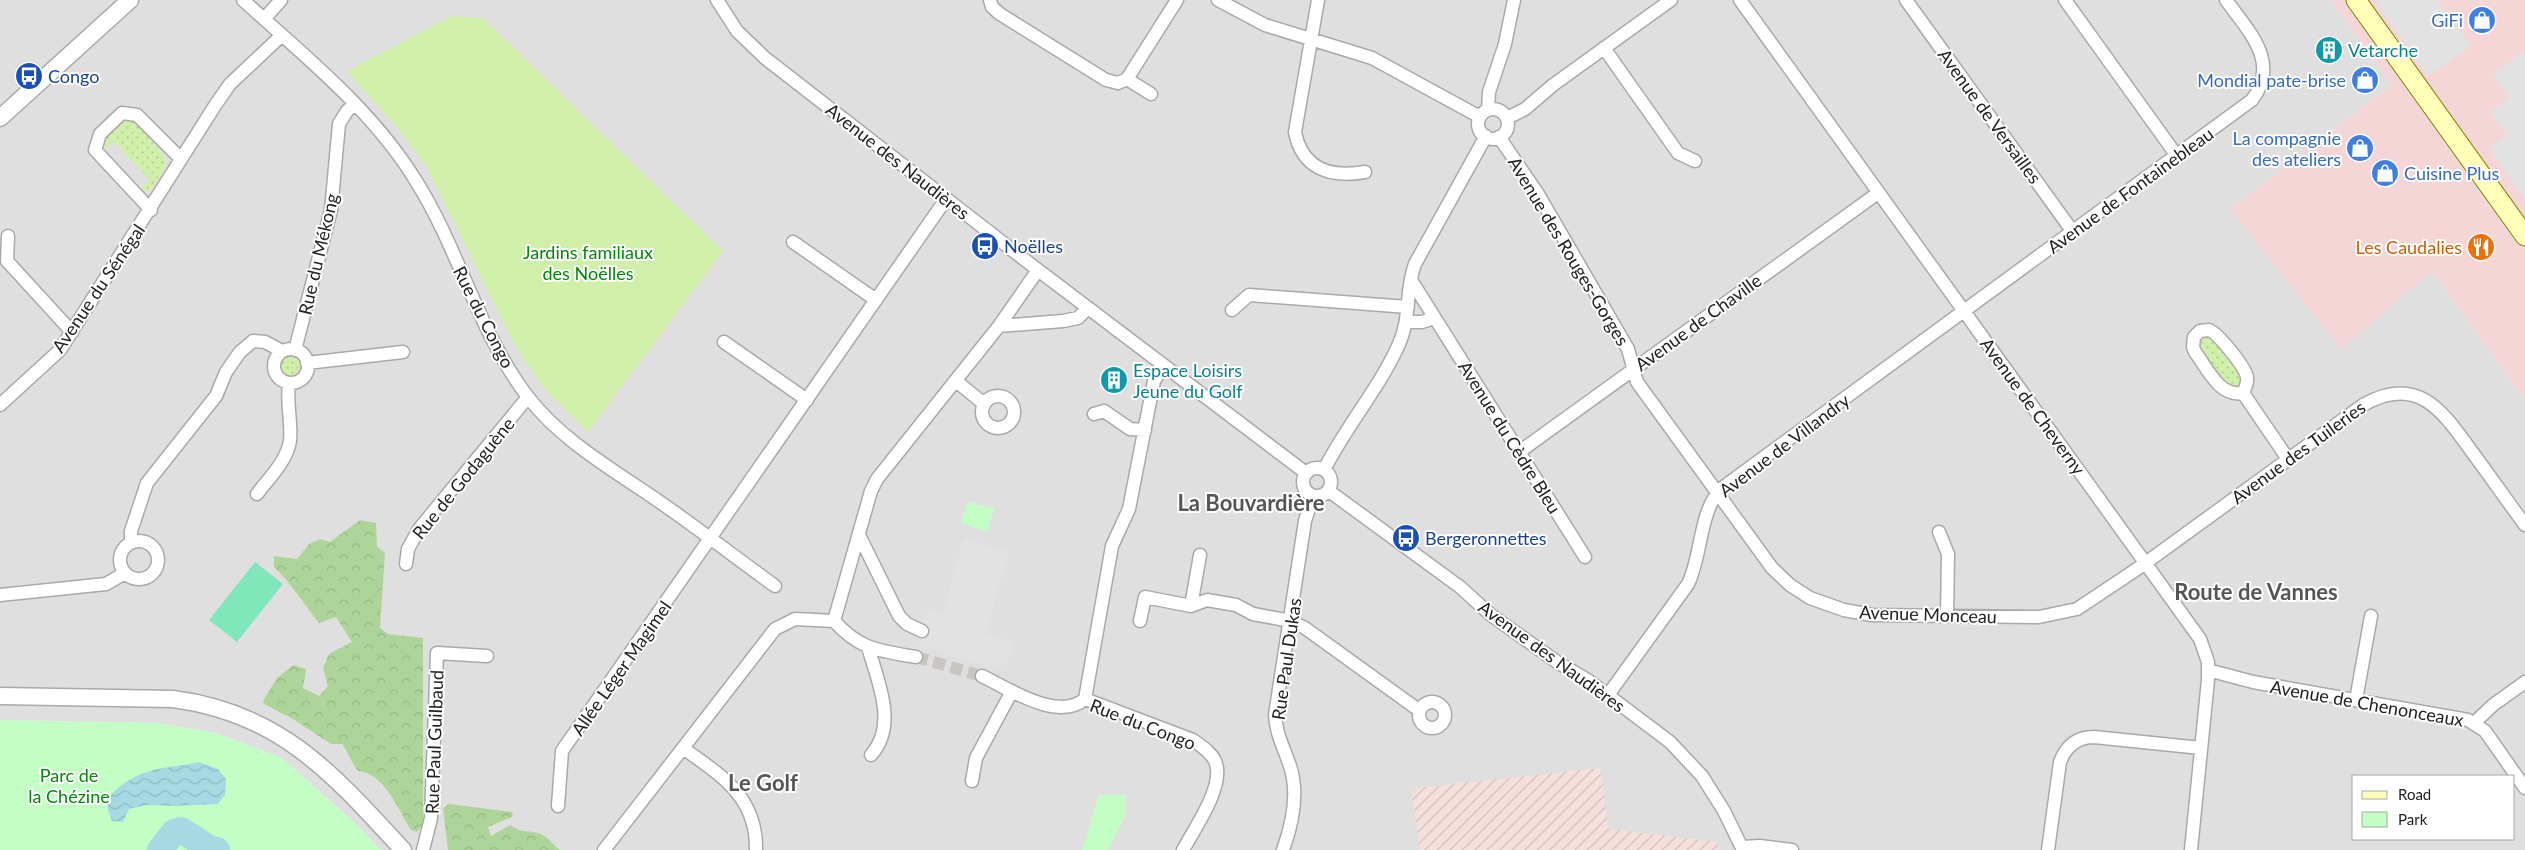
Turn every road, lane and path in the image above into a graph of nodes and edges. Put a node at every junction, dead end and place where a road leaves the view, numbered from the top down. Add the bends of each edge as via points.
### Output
1 (130, 0) edge
2 (243, 0) edge
3 (281, 0) edge
4 (717, 0) edge
5 (990, 0) edge
6 (1177, 0) edge
7 (1218, 0) edge
8 (1318, 0) edge
9 (1514, 0) edge
10 (1671, 0) edge
11 (1740, 0) edge
12 (1906, 0) edge
13 (2065, 0) edge
14 (2226, 0) edge
15 (2356, 0) edge
16 (264, 19) junction
17 (282, 35) junction
18 (1311, 40) junction
19 (1604, 48) junction
20 (1127, 79) junction
21 (1151, 94) dead end
22 (355, 104) junction
23 (1484, 114) junction
24 (0, 118) edge
25 (1507, 118) junction
26 (1486, 136) junction
27 (1499, 137) junction
28 (2178, 156) junction
29 (181, 159) junction
30 (1694, 161) dead end
31 (1366, 172) dead end
32 (1878, 193) junction
33 (946, 199) junction
34 (150, 210) junction
35 (2073, 232) junction
36 (8, 236) dead end
37 (2525, 236) edge
38 (792, 242) dead end
39 (1038, 270) junction
40 (1411, 280) junction
41 (1018, 298) junction
42 (876, 300) junction
43 (1088, 308) junction
44 (1408, 308) junction
45 (1232, 310) dead end
46 (1964, 311) junction
47 (1434, 318) junction
48 (1407, 322) junction
49 (1021, 324) junction
50 (998, 326) junction
51 (72, 332) junction
52 (724, 342) dead end
53 (289, 350) junction
54 (403, 352) dead end
55 (307, 364) junction
56 (1164, 366) junction
57 (1633, 368) junction
58 (956, 381) junction
59 (289, 382) junction
60 (2243, 393) junction
61 (528, 397) junction
62 (807, 400) junction
63 (983, 403) dead end
64 (0, 405) edge
65 (1094, 414) dead end
66 (1144, 430) junction
67 (1519, 452) junction
68 (2288, 459) junction
69 (1324, 470) junction
70 (1306, 473) junction
71 (1328, 491) junction
72 (256, 494) dead end
73 (1716, 494) junction
74 (1314, 496) junction
75 (2525, 525) edge
76 (1939, 532) dead end
77 (859, 534) junction
78 (711, 540) junction
79 (131, 543) junction
80 (1200, 555) dead end
81 (1586, 557) dead end
82 (2146, 562) junction
83 (406, 564) dead end
84 (124, 573) junction
85 (775, 586) dead end
86 (0, 595) edge
87 (1191, 606) junction
88 (1947, 615) junction
89 (2371, 616) dead end
90 (834, 621) junction
91 (1140, 621) dead end
92 (1290, 621) junction
93 (922, 631) dead end
94 (868, 648) junction
95 (487, 656) dead end
96 (916, 657) tunnel mouth
97 (2208, 670) junction
98 (982, 676) tunnel mouth
99 (2525, 682) edge
100 (1012, 690) junction
101 (1608, 695) junction
102 (0, 696) edge
103 (1085, 699) junction
104 (2356, 700) junction
105 (1420, 711) dead end
106 (2474, 723) junction
107 (684, 748) junction
108 (2201, 748) junction
109 (871, 755) dead end
110 (972, 781) dead end
111 (2525, 788) edge
112 (558, 806) dead end
113 (1743, 848) edge
114 (403, 850) edge
115 (423, 850) edge
116 (604, 850) edge
117 (756, 850) edge
118 (1183, 850) edge
119 (1283, 850) edge
120 (1792, 850) edge
121 (2048, 850) edge
122 (2191, 850) edge

1 - 24 street
2 - 16 street, Rue du Congo
3 - 16 street
4 - 33 street, Avenue des Naudières via 729,21 758,52
5 - 20 street via 1000,14 1106,80 1118,83
6 - 20 street
7 - 18 street via 1265,25
8 - 18 street
9 - 23 street via 1507,39
10 - 19 street
11 - 32 street, Avenue de Cheverny
12 - 35 street, Avenue de Versailles
13 - 28 street
14 - 28 street, Avenue de Fontainebleau via 2261,51 2262,81 2252,100
15 - 37 main road
16 - 17 street, Rue du Congo
17 - 22 street, Rue du Congo
17 - 29 street, Avenue du Sénégal via 230,84
18 - 23 street via 1372,58
18 - 31 street via 1295,132 1298,146 1303,157 1313,166 1349,174
19 - 25 street via 1525,109
19 - 30 street via 1678,153
20 - 21 street
22 - 53 street, Rue du Mékong via 338,124 331,210
22 - 61 street, Rue du Congo via 396,150 417,181 488,328
23 - 25 street via 1499,110
23 - 26 street via 1479,128
25 - 27 street via 1506,131
26 - 27 street
26 - 40 street via 1415,264
27 - 57 street, Avenue des Rouges-Gorges via 1538,194 1628,349
28 - 35 street, Avenue de Fontainebleau
29 - 34 street, Avenue du Sénégal
29 - 34 street, Avenue du Sénégal via 137,115 122,113 100,134 95,150
32 - 46 street, Avenue de Cheverny
32 - 57 street, Avenue de Chaville
33 - 39 street, Avenue des Naudières
33 - 42 street, Allée Léger Magimel
34 - 51 street, Avenue du Sénégal
35 - 46 street, Avenue de Fontainebleau
36 - 51 street via 7,261
38 - 42 street
39 - 41 street
39 - 43 street, Avenue des Naudières
40 - 44 street
40 - 47 street, Avenue du Cèdre Bleu
41 - 49 street
41 - 50 street
42 - 62 street, Allée Léger Magimel
43 - 49 street via 1072,320
43 - 56 street, Avenue des Naudières
44 - 45 street via 1249,296
44 - 48 street
46 - 73 street, Avenue de Villandry
46 - 82 street, Avenue de Cheverny
47 - 48 street
47 - 67 street, Avenue du Cèdre Bleu
48 - 69 street via 1400,343 1380,380
49 - 50 street
50 - 58 street
51 - 64 street, Avenue du Sénégal via 60,350
52 - 62 street
53 - 55 street via 303,355
53 - 59 street via 275,359 274,369 279,378
53 - 79 street via 265,342 249,344 226,372 216,396 147,483 131,531
54 - 55 street
55 - 59 street via 303,378
56 - 66 street via 1154,381
56 - 70 street, Avenue des Naudières
57 - 67 street, Avenue de Chaville
57 - 73 street, Avenue Monceau via 1637,382
58 - 63 street
58 - 77 street via 877,479
59 - 72 street via 290,441 280,463
60 - 60 street via 2247,378 2224,343 2213,331 2200,331 2193,341 2195,352 2222,388 2231,394
60 - 68 street
61 - 78 street, Rue du Congo via 563,433
61 - 83 street, Rue de Godaguène via 419,530 408,550
62 - 78 street, Allée Léger Magimel
65 - 66 street via 1104,411 1130,429
66 - 103 street via 1129,509 1112,546
67 - 81 street, Avenue du Cèdre Bleu
68 - 75 street, Avenue des Tuileries via 2371,400 2397,392 2416,396 2446,416
68 - 82 street, Avenue des Tuileries
69 - 70 street via 1316,468
69 - 71 street via 1331,480
70 - 74 street via 1304,487
71 - 74 street via 1322,496
71 - 101 street, Avenue des Naudières via 1460,587 1491,615
73 - 88 street, Avenue Monceau via 1772,568 1810,598 1839,609 1872,615
73 - 101 street, Avenue de Villandry via 1688,584
74 - 92 street, Rue Paul Dukas via 1305,521
76 - 88 street via 1948,554
77 - 90 street
77 - 93 street via 896,611 907,624
78 - 85 street, Rue du Congo
78 - 112 street, Allée Léger Magimel via 562,751
79 - 84 street via 121,553
79 - 84 street via 140,541 153,548 158,560 151,575 134,579
80 - 87 street
82 - 88 street, Avenue Monceau via 2090,602 2067,612 2040,617
82 - 97 street, Avenue de Cheverny via 2200,639
84 - 86 street via 106,584
87 - 91 street via 1145,597
87 - 92 street via 1207,600
89 - 104 street
90 - 94 street via 851,638
90 - 107 street via 795,619 775,629
92 - 105 street via 1305,628
92 - 119 street, Rue Paul Dukas via 1275,714 1278,737 1290,767 1293,788 1292,815
94 - 96 street
94 - 109 street via 884,709 880,744
95 - 115 street, Rue Paul Guilbaud via 437,654 431,818
97 - 104 street, Avenue de Chenonceaux via 2252,682
97 - 108 street, Avenue de Cheverny
98 - 100 street, Rue du Congo
99 - 106 street
100 - 103 street, Rue du Congo via 1034,702 1064,708 1078,705
100 - 110 street via 976,758
101 - 113 street, Avenue des Naudières via 1685,756 1707,784
102 - 114 street via 173,699 248,719 300,748 324,767
103 - 118 street, Rue du Congo via 1193,740 1215,762 1218,779 1214,792
104 - 106 street, Avenue de Chenonceaux via 2462,718
106 - 111 street, Avenue de Chenonceaux via 2485,731
107 - 116 street
107 - 117 street via 738,790 750,812
108 - 121 street via 2094,737 2074,742 2060,762
108 - 122 street, Avenue de Cheverny
113 - 120 street via 1760,846

